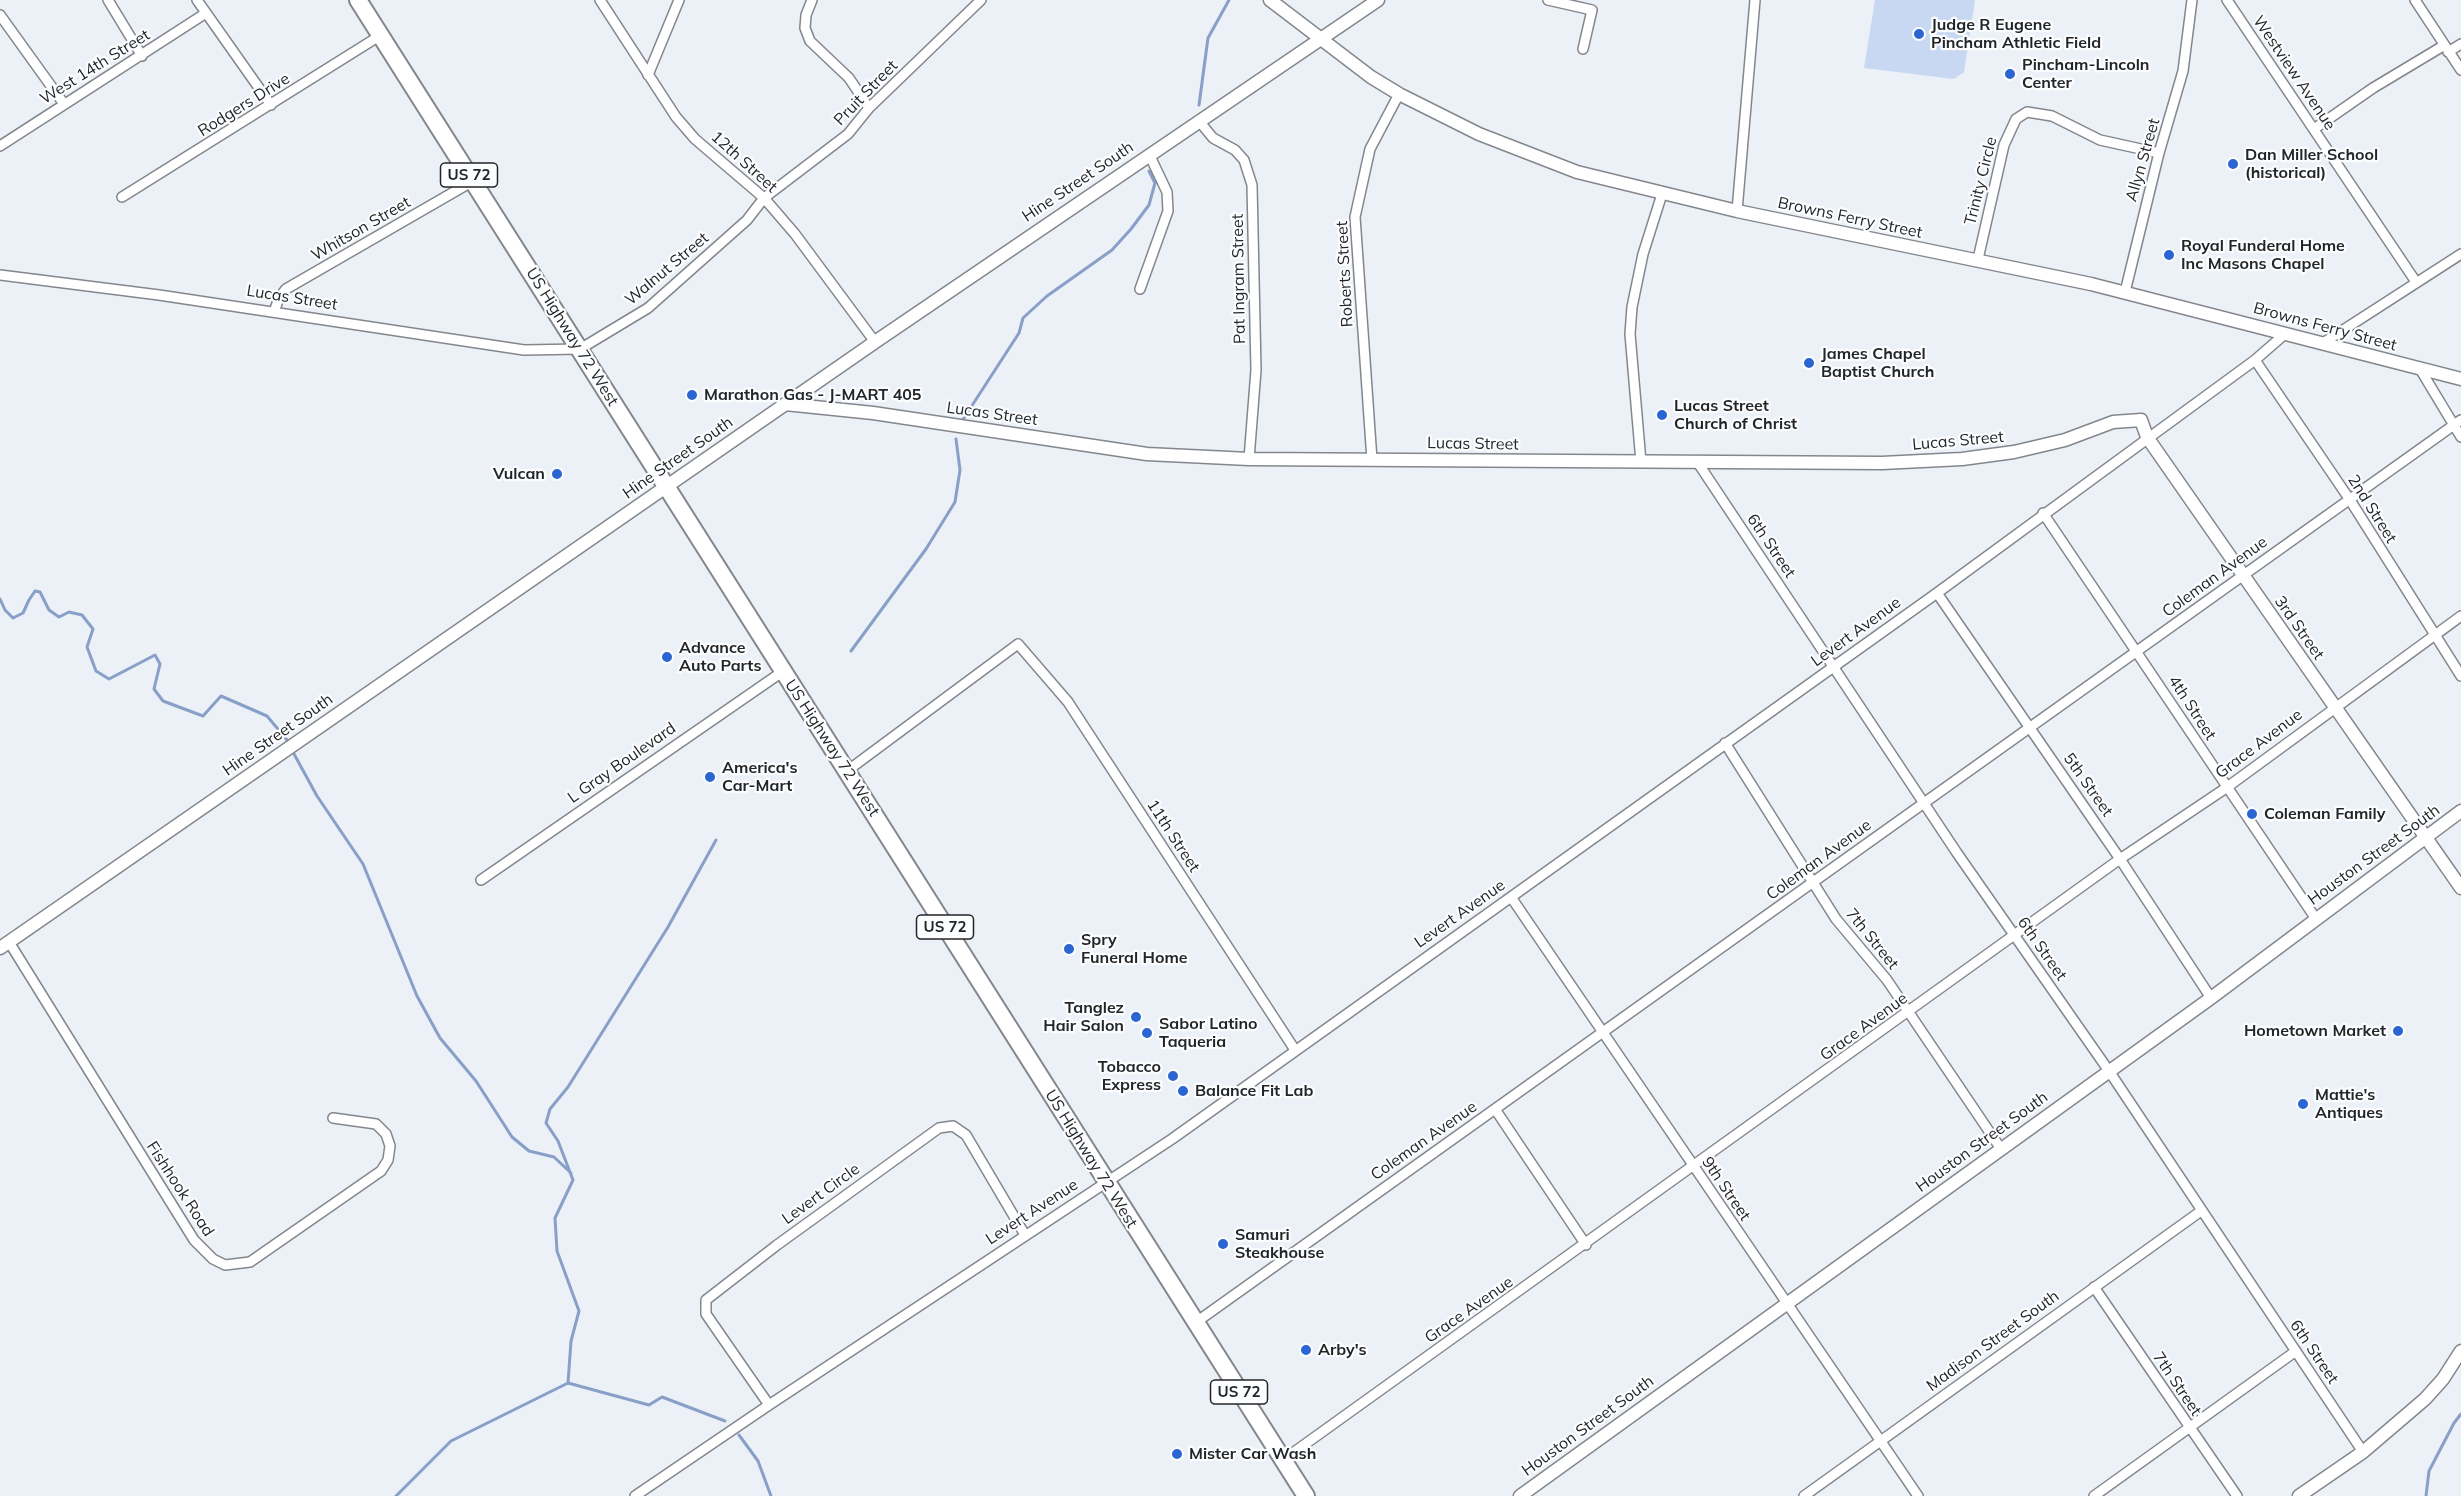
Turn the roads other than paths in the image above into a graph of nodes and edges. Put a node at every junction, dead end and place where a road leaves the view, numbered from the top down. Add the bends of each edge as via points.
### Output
1 (108, 0) edge
2 (197, 0) edge
3 (358, 0) edge
4 (600, 0) edge
5 (679, 0) edge
6 (812, 0) edge
7 (981, 0) edge
8 (1270, 0) edge
9 (1378, 0) edge
10 (1548, 0) edge
11 (1755, 0) edge
12 (2192, 0) edge
13 (2227, 0) edge
14 (2415, 0) edge
15 (206, 13) junction
16 (0, 15) edge
17 (381, 35) junction
18 (1322, 38) junction
19 (2461, 44) edge
20 (1583, 49) dead end
21 (2445, 49) junction
22 (142, 56) junction
23 (2461, 70) edge
24 (648, 75) junction
25 (1399, 94) junction
26 (64, 104) junction
27 (271, 105) junction
28 (869, 108) junction
29 (1199, 121) junction
30 (2314, 129) junction
31 (0, 146) edge
32 (2159, 153) junction
33 (1149, 154) junction
34 (473, 181) junction
35 (1662, 194) junction
36 (122, 197) dead end
37 (764, 198) junction
38 (1737, 211) junction
39 (2461, 254) edge
40 (1978, 260) junction
41 (0, 275) edge
42 (2416, 282) junction
43 (1140, 289) dead end
44 (2125, 292) junction
45 (274, 312) junction
46 (2286, 333) junction
47 (875, 342) junction
48 (2323, 343) junction
49 (580, 349) junction
50 (2255, 360) junction
51 (2420, 369) junction
52 (2461, 379) edge
53 (785, 404) junction
54 (2457, 423) edge
55 (2147, 437) junction
56 (2461, 437) edge
57 (1249, 459) junction
58 (1372, 460) junction
59 (1641, 462) junction
60 (1698, 463) junction
61 (666, 486) junction
62 (2350, 500) junction
63 (2043, 513) junction
64 (2242, 575) junction
65 (1937, 592) junction
66 (2461, 616) edge
67 (2435, 634) junction
68 (2137, 651) junction
69 (1833, 668) junction
70 (782, 672) junction
71 (2461, 676) edge
72 (2334, 708) junction
73 (2030, 727) junction
74 (1725, 743) junction
75 (847, 771) junction
76 (2226, 788) junction
77 (1925, 802) junction
78 (2461, 812) edge
79 (2424, 838) junction
80 (2121, 859) junction
81 (481, 880) dead end
82 (1815, 882) junction
83 (2461, 888) edge
84 (1511, 897) junction
85 (2316, 919) junction
86 (2014, 935) junction
87 (4, 945) edge
88 (2211, 998) junction
89 (1909, 1012) junction
90 (1603, 1031) junction
91 (1295, 1050) junction
92 (2109, 1071) junction
93 (1495, 1109) junction
94 (333, 1118) dead end
95 (2001, 1149) junction
96 (1694, 1168) junction
97 (1106, 1182) junction
98 (2200, 1211) junction
99 (1025, 1235) junction
100 (1586, 1245) junction
101 (2094, 1287) junction
102 (1786, 1303) junction
103 (1195, 1323) junction
104 (2296, 1351) junction
105 (2461, 1351) edge
106 (769, 1405) junction
107 (2189, 1428) junction
108 (1880, 1441) junction
109 (2363, 1452) junction
110 (1283, 1460) junction
111 (635, 1496) edge
112 (1306, 1496) edge
113 (1520, 1496) edge
114 (1804, 1496) edge
115 (1918, 1496) edge
116 (2094, 1496) edge
117 (2237, 1496) edge
118 (2299, 1496) edge

1 - 22 street
2 - 15 street
3 - 17 highway, US Highway 72 West / US 72
4 - 24 street, 12th Street
5 - 24 street
6 - 28 street via 805,28 810,40 849,78
7 - 28 street, Pruit Street
8 - 18 street, Browns Ferry Street
9 - 18 street, Hine Street South
10 - 20 street via 1592,10
11 - 38 street
12 - 32 street, Allyn Street via 2183,70
13 - 30 street, Westview Avenue
14 - 21 street
15 - 22 street, West 14th Street
15 - 27 street
16 - 26 street
17 - 27 street, Rodgers Drive
17 - 34 highway, US Highway 72 West / US 72
18 - 25 street, Browns Ferry Street
18 - 29 street, Hine Street South
19 - 21 street
21 - 23 street
21 - 30 street via 2373,88
22 - 26 street, West 14th Street
24 - 37 street, 12th Street via 695,139
25 - 35 street, Browns Ferry Street via 1528,155
25 - 58 street, Roberts Street via 1370,149 1355,217
26 - 31 street, West 14th Street
27 - 36 street, Rodgers Drive
28 - 37 street, Pruit Street via 848,134
29 - 33 street, Hine Street South
29 - 57 street, Pat Ingram Street via 1213,138 1244,160 1252,185 1256,370
30 - 42 street, Westview Avenue
32 - 40 street, Trinity Circle via 2100,140 2052,116 2027,112 2016,119 2004,145
32 - 44 street, Allyn Street
33 - 43 street via 1167,192 1168,211
33 - 47 street, Hine Street South
34 - 45 street, Whitson Street via 286,289
34 - 49 highway, US Highway 72 West / US 72
35 - 38 street, Browns Ferry Street
35 - 59 street via 1632,307 1630,334
37 - 47 street, 12th Street
37 - 49 street, Walnut Street via 747,220 648,308
38 - 40 street, Browns Ferry Street
39 - 42 street
40 - 44 street, Browns Ferry Street
41 - 45 street, Lucas Street
42 - 48 street
44 - 46 street, Browns Ferry Street
45 - 49 street, Lucas Street via 524,350
46 - 48 street, Browns Ferry Street
46 - 50 street, Levert Avenue
47 - 53 street, Hine Street South
48 - 51 street, Browns Ferry Street
49 - 61 highway, US Highway 72 West / US 72
50 - 55 street, Levert Avenue
50 - 62 street, 2nd Street
51 - 52 street, Browns Ferry Street
51 - 54 street
53 - 57 street, Lucas Street via 873,413 1147,454
53 - 61 street, Hine Street South
54 - 56 street
54 - 62 street, Coleman Avenue
55 - 60 street, Lucas Street via 2141,420 2131,419 2040,447 1962,459
55 - 63 street, Levert Avenue
55 - 64 street, 3rd Street
57 - 58 street, Lucas Street
58 - 59 street, Lucas Street
59 - 60 street, Lucas Street
60 - 69 street, 6th Street
61 - 70 highway, US Highway 72 West / US 72
61 - 87 street, Hine Street South
62 - 64 street, Coleman Avenue
62 - 67 street, 2nd Street
63 - 65 street, Levert Avenue
63 - 68 street, 4th Street
64 - 68 street, Coleman Avenue
64 - 72 street, 3rd Street
65 - 69 street, Levert Avenue
65 - 73 street, 5th Street
66 - 67 street, Grace Avenue
67 - 71 street, 2nd Street
67 - 72 street, Grace Avenue
68 - 73 street, Coleman Avenue
68 - 76 street, 4th Street
69 - 74 street, Levert Avenue
69 - 77 street, 6th Street
70 - 75 highway, US Highway 72 West / US 72
70 - 81 street, L Gray Boulevard
72 - 76 street, Grace Avenue
72 - 79 street, 3rd Street
73 - 77 street, Coleman Avenue
73 - 80 street, 5th Street
74 - 82 street, 7th Street
74 - 84 street, Levert Avenue
75 - 91 street, 11th Street via 1018,644 1068,702
75 - 97 highway, US Highway 72 West / US 72
76 - 80 street, Grace Avenue
76 - 85 street, 4th Street
77 - 82 street, Coleman Avenue
77 - 86 street, 6th Street
78 - 79 street, Houston Street South
79 - 83 street, 3rd Street
79 - 85 street, Houston Street South
80 - 86 street, Grace Avenue
80 - 88 street, 5th Street
82 - 89 street, 7th Street via 1836,919
82 - 90 street, Coleman Avenue
84 - 90 street, 9th Street
84 - 91 street, Levert Avenue
85 - 88 street, Houston Street South
86 - 89 street, Grace Avenue
86 - 92 street, 6th Street
87 - 94 street, Fishhook Road via 194,1240 213,1259 225,1265 250,1262 381,1171 390,1146 386,1134 376,1124
88 - 92 street, Houston Street South
89 - 95 street, 7th Street
89 - 96 street, Grace Avenue
90 - 93 street, Coleman Avenue
90 - 96 street, 9th Street
91 - 97 street, Levert Avenue
92 - 95 street, Houston Street South
92 - 98 street, 6th Street
93 - 100 street
93 - 103 street, Coleman Avenue
95 - 102 street, Houston Street South
96 - 100 street, Grace Avenue
96 - 102 street, 9th Street
97 - 99 street, Levert Avenue
97 - 103 highway, US Highway 72 West / US 72
98 - 101 street, Madison Street South
98 - 104 street, 6th Street
99 - 106 street, Levert Avenue
99 - 106 street, Levert Circle via 966,1135 953,1126 936,1130 706,1300 706,1314
100 - 110 street, Grace Avenue
101 - 107 street, 7th Street
101 - 108 street, Madison Street South
102 - 108 street, 9th Street
102 - 113 street, Houston Street South
103 - 110 highway, US Highway 72 West / US 72
104 - 107 street
104 - 109 street, 6th Street
105 - 109 street via 2425,1399
106 - 111 street, Levert Avenue
107 - 116 street
107 - 117 street, 7th Street
108 - 114 street, Madison Street South
108 - 115 street, 9th Street
109 - 118 street
110 - 112 highway, US Highway 72 West / US 72

